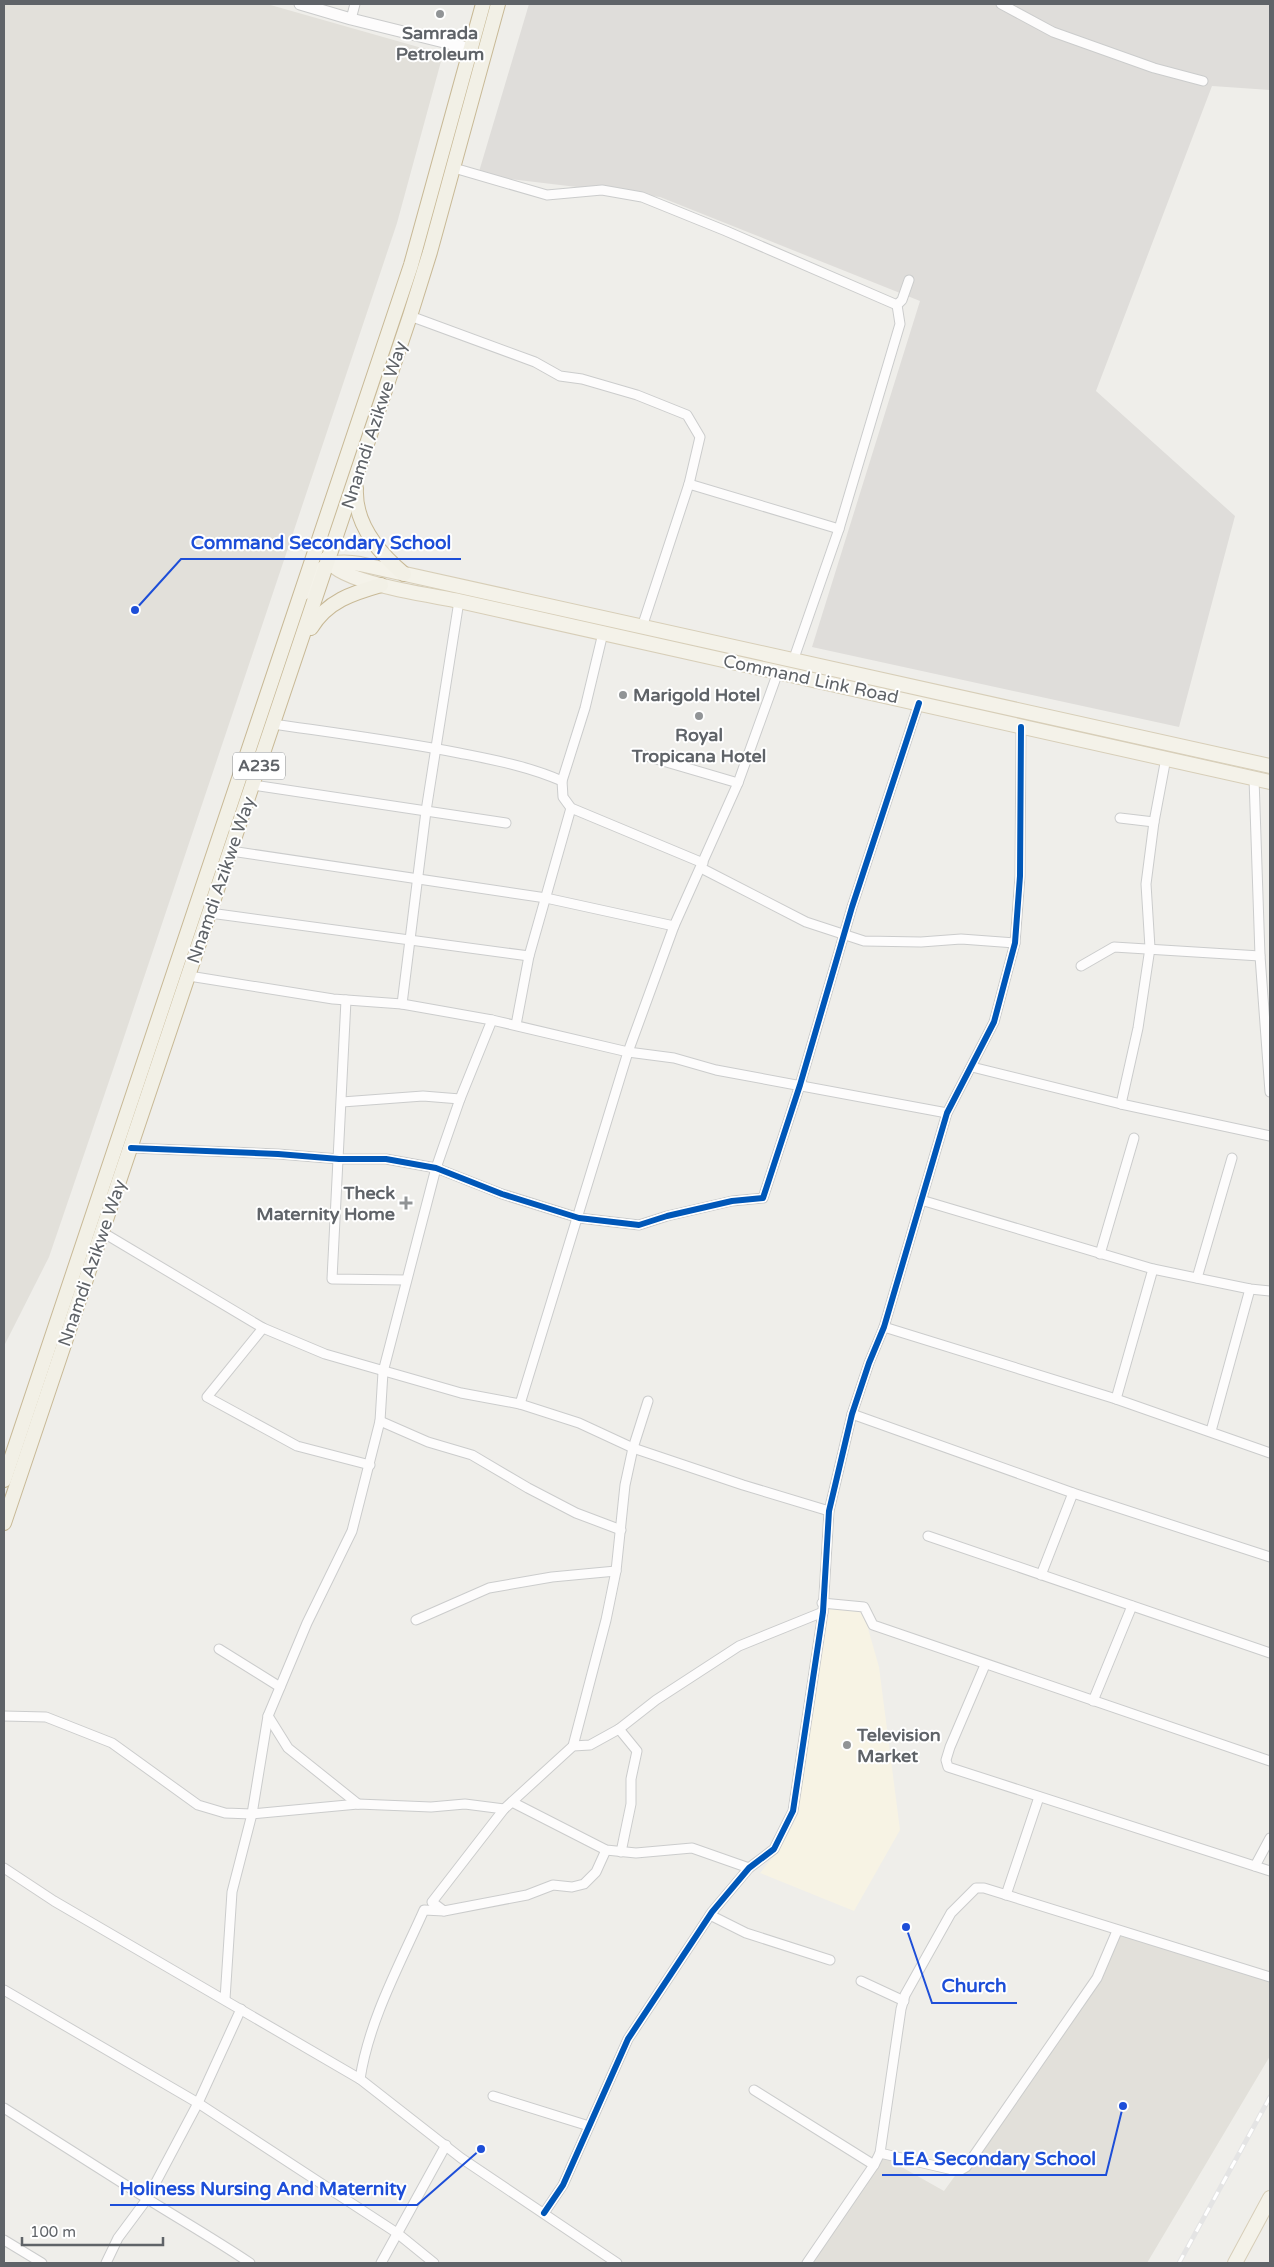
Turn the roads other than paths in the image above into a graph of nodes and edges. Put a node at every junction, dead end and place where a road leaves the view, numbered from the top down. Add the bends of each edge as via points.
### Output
1 (300, 4) edge
2 (356, 4) edge
3 (483, 4) edge
4 (498, 4) edge
5 (1001, 4) edge
6 (351, 19) junction
7 (472, 49) junction
8 (1203, 82) dead end
9 (454, 168) junction
10 (909, 280) dead end
11 (897, 305) junction
12 (410, 316) junction
13 (360, 465) junction
14 (689, 484) junction
15 (839, 530) junction
16 (323, 531) junction
17 (328, 563) junction
18 (404, 574) junction
19 (381, 586) junction
20 (459, 601) junction
21 (299, 604) junction
22 (642, 627) junction
23 (603, 633) junction
24 (298, 650) junction
25 (793, 661) junction
26 (778, 672) junction
27 (865, 676) junction
28 (862, 692) junction
29 (919, 703) junction
30 (273, 724) junction
31 (1021, 727) junction
32 (436, 749) junction
33 (646, 756) dead end
34 (1166, 758) junction
35 (1270, 766) edge
36 (1254, 778) junction
37 (562, 780) junction
38 (1270, 782) edge
39 (738, 783) junction
40 (253, 785) junction
41 (571, 808) junction
42 (426, 811) junction
43 (1120, 818) dead end
44 (1154, 822) junction
45 (506, 823) dead end
46 (231, 852) junction
47 (702, 866) junction
48 (417, 878) junction
49 (546, 898) junction
50 (210, 913) junction
51 (674, 926) junction
52 (844, 933) junction
53 (411, 939) junction
54 (1015, 943) junction
55 (1150, 948) junction
56 (529, 956) junction
57 (1260, 956) junction
58 (1081, 966) dead end
59 (189, 976) junction
60 (346, 1000) junction
61 (402, 1004) junction
62 (492, 1020) junction
63 (516, 1025) junction
64 (628, 1052) junction
65 (972, 1067) junction
66 (800, 1085) junction
67 (1270, 1092) edge
68 (460, 1099) junction
69 (342, 1102) junction
70 (1121, 1104) junction
71 (947, 1113) junction
72 (1270, 1136) edge
73 (1134, 1138) dead end
74 (131, 1148) junction
75 (1232, 1158) dead end
76 (339, 1159) junction
77 (436, 1168) junction
78 (921, 1200) junction
79 (579, 1218) junction
80 (102, 1232) junction
81 (1100, 1254) junction
82 (1153, 1269) junction
83 (1197, 1278) junction
84 (406, 1280) junction
85 (1250, 1288) junction
86 (1270, 1290) edge
87 (884, 1327) junction
88 (263, 1328) junction
89 (383, 1372) junction
90 (1116, 1399) junction
91 (648, 1401) dead end
92 (520, 1404) junction
93 (852, 1414) junction
94 (380, 1421) junction
95 (1211, 1431) junction
96 (633, 1448) junction
97 (1270, 1453) edge
98 (370, 1464) junction
99 (4, 1480) edge
100 (1073, 1493) junction
101 (829, 1511) junction
102 (4, 1523) edge
103 (620, 1530) junction
104 (928, 1536) dead end
105 (1270, 1557) edge
106 (616, 1571) junction
107 (1041, 1575) junction
108 (1132, 1606) junction
109 (822, 1607) junction
110 (416, 1620) dead end
111 (219, 1649) dead end
112 (1270, 1653) edge
113 (985, 1665) junction
114 (280, 1687) junction
115 (1093, 1701) junction
116 (4, 1716) edge
117 (268, 1716) junction
118 (619, 1729) junction
119 (573, 1746) junction
120 (1270, 1761) edge
121 (1039, 1797) junction
122 (512, 1802) junction
123 (358, 1804) junction
124 (504, 1808) junction
125 (252, 1814) junction
126 (1270, 1838) edge
127 (606, 1850) junction
128 (621, 1852) junction
129 (1255, 1866) junction
130 (4, 1868) edge
131 (749, 1868) junction
132 (1270, 1872) edge
133 (1006, 1895) junction
134 (444, 1911) junction
135 (710, 1915) junction
136 (1117, 1931) junction
137 (830, 1960) dead end
138 (1270, 1977) edge
139 (861, 1981) dead end
140 (4, 1990) edge
141 (225, 1999) junction
142 (904, 2000) junction
143 (241, 2009) junction
144 (360, 2079) junction
145 (754, 2090) dead end
146 (493, 2096) dead end
147 (198, 2103) junction
148 (4, 2108) edge
149 (589, 2126) junction
150 (446, 2145) junction
151 (880, 2153) junction
152 (874, 2165) junction
153 (1270, 2198) edge
154 (147, 2199) junction
155 (544, 2213) junction
156 (397, 2233) junction
157 (4, 2240) edge
158 (42, 2263) edge
159 (106, 2263) edge
160 (250, 2263) edge
161 (381, 2263) edge
162 (434, 2263) edge
163 (617, 2263) edge
164 (807, 2263) edge
165 (1235, 2263) edge

1 - 6 street
2 - 6 street
3 - 7 highway, Nnamdi Azikwe Way / A235
4 - 9 highway, Nnamdi Azikwe Way / A235
5 - 8 street via 1053,32
6 - 7 street
7 - 16 highway, Nnamdi Azikwe Way / A235 via 411,265
9 - 11 street via 548,195 602,190 642,197
9 - 12 highway, Nnamdi Azikwe Way / A235
10 - 11 street
11 - 15 street via 900,324
12 - 13 highway, Nnamdi Azikwe Way / A235
12 - 14 street via 536,362 560,376 638,395 687,415 700,437
13 - 17 highway, Nnamdi Azikwe Way / A235
13 - 18 highway via 356,494 363,523 389,562
14 - 15 street
14 - 22 street
15 - 25 street
16 - 17 main road
16 - 21 highway, Nnamdi Azikwe Way / A235
17 - 18 main road, Command Link Road via 344,561
17 - 19 main road, Command Link Road via 351,578
17 - 21 main road via 311,581
17 - 24 highway, Nnamdi Azikwe Way / A235
18 - 22 main road, Command Link Road
19 - 20 main road, Command Link Road
19 - 24 highway via 354,592 322,612
20 - 23 main road, Command Link Road
20 - 32 street
21 - 99 highway, Nnamdi Azikwe Way / A235
22 - 25 main road, Command Link Road
23 - 26 main road, Command Link Road
23 - 37 street via 585,708
24 - 30 highway, Nnamdi Azikwe Way / A235
25 - 27 main road, Command Link Road
26 - 28 main road, Command Link Road
26 - 39 street
27 - 28 main road
27 - 35 main road, Command Link Road
28 - 29 main road, Command Link Road
29 - 31 main road, Command Link Road
29 - 52 street
30 - 32 street
30 - 40 highway, Nnamdi Azikwe Way / A235
31 - 34 main road, Command Link Road
31 - 54 street via 1020,876
32 - 37 street via 510,763
32 - 42 street
33 - 39 street
34 - 36 main road, Command Link Road
34 - 44 street
36 - 38 main road, Command Link Road
36 - 57 street
37 - 41 street via 562,797
39 - 47 street
40 - 42 street
40 - 46 highway, Nnamdi Azikwe Way / A235
41 - 47 street
41 - 49 street
42 - 45 street
42 - 48 street
43 - 44 street
44 - 55 street via 1146,884
46 - 48 street
46 - 50 highway, Nnamdi Azikwe Way / A235
47 - 51 street
47 - 52 street via 806,922
48 - 49 street
48 - 53 street
49 - 51 street
49 - 56 street
50 - 53 street
50 - 59 highway, Nnamdi Azikwe Way / A235
51 - 64 street
52 - 54 street via 864,941 961,939
52 - 66 street
53 - 56 street
53 - 61 street
54 - 65 street via 994,1022
55 - 57 street
55 - 58 street via 1114,947
55 - 70 street via 1138,1028
56 - 63 street
57 - 67 street
59 - 60 street
59 - 74 highway, Nnamdi Azikwe Way / A235
60 - 61 street
60 - 69 street
61 - 62 street
62 - 63 street
62 - 68 street
63 - 64 street
64 - 66 street via 674,1058 716,1070
64 - 79 street
65 - 70 street
65 - 71 street
66 - 71 street
66 - 79 street via 763,1198 732,1201 639,1225
68 - 69 street via 423,1096
68 - 77 street
69 - 76 street
70 - 72 street
71 - 78 street
73 - 81 street
74 - 76 street
74 - 80 highway, Nnamdi Azikwe Way / A235
75 - 83 street
76 - 77 street via 386,1159
76 - 84 street via 332,1279
77 - 79 street via 502,1194
77 - 84 street
78 - 81 street
78 - 87 street
79 - 92 street
80 - 88 street
80 - 102 highway, Nnamdi Azikwe Way / A235
81 - 82 street
82 - 83 street
82 - 90 street
83 - 85 street
84 - 89 street
85 - 86 street
85 - 95 street
87 - 90 street
87 - 93 street
88 - 89 street via 325,1354
88 - 98 street via 207,1397 296,1446
89 - 92 street via 461,1394
89 - 94 street
90 - 95 street
91 - 96 street
92 - 96 street via 578,1423
93 - 100 street
93 - 101 street
94 - 98 street
94 - 103 street via 428,1442 472,1455 576,1513
95 - 97 street
96 - 101 street
96 - 103 street
98 - 114 street via 352,1530
100 - 105 street
100 - 107 street
101 - 109 street
103 - 106 street
104 - 107 street
106 - 110 street via 488,1588
106 - 119 street
107 - 108 street
108 - 112 street
108 - 115 street
109 - 113 street via 864,1607 872,1625
109 - 118 street via 739,1646 656,1700
109 - 131 street via 793,1811 774,1849
111 - 114 street
113 - 115 street
113 - 121 street via 950,1747 946,1760 948,1767
114 - 117 street
115 - 120 street
116 - 125 street via 46,1717 80,1729 112,1743 198,1804 225,1813
117 - 123 street via 288,1748
117 - 125 street
118 - 119 street via 590,1745
118 - 128 street via 637,1751
119 - 122 street
121 - 129 street
121 - 133 street
122 - 124 street
122 - 127 street
123 - 124 street via 431,1807 465,1804
123 - 125 street
124 - 134 street via 432,1902
125 - 141 street via 232,1892
126 - 129 street
127 - 128 street
127 - 134 street via 596,1872 584,1884 572,1887 553,1884 526,1895
128 - 131 street via 636,1854 692,1848
129 - 132 street
130 - 141 street via 54,1901
131 - 135 street
133 - 136 street
133 - 142 street via 984,1888 976,1888 970,1893 951,1913
134 - 144 street via 424,1910 386,1994
135 - 137 street via 746,1933
135 - 149 street via 628,2038
136 - 138 street
136 - 151 street via 1097,1978 966,2167 953,2170
139 - 142 street
140 - 147 street
141 - 143 street
142 - 151 street
143 - 144 street
143 - 147 street
144 - 150 street
145 - 152 street
146 - 149 street
147 - 154 street
147 - 156 street
148 - 154 street
149 - 155 street via 563,2185
150 - 155 street
150 - 156 street
151 - 152 street
152 - 164 street
153 - 165 main road
154 - 159 street via 118,2238
154 - 160 street
155 - 163 street
156 - 161 street
156 - 162 street
157 - 158 street

